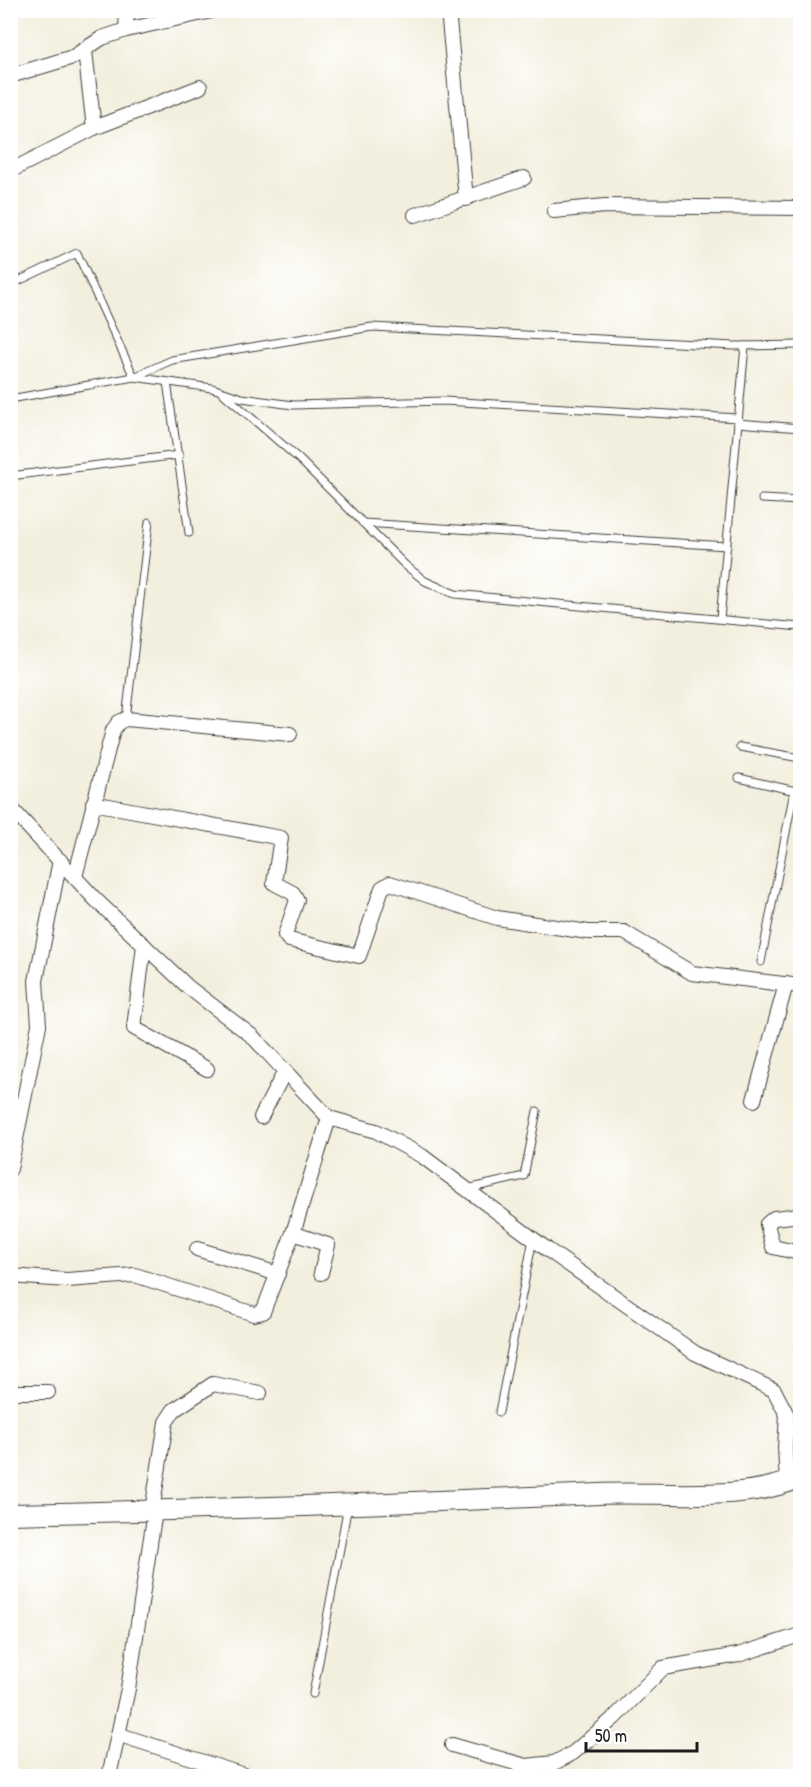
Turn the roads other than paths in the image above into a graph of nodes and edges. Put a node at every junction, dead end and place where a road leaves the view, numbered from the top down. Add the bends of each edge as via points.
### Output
1 (127, 10) edge
2 (216, 10) edge
3 (448, 10) edge
4 (126, 30) junction
5 (85, 51) junction
6 (10, 76) edge
7 (200, 87) dead end
8 (93, 128) junction
9 (10, 171) edge
10 (524, 178) dead end
11 (466, 199) junction
12 (801, 208) edge
13 (554, 211) dead end
14 (415, 216) dead end
15 (10, 285) edge
16 (801, 345) edge
17 (745, 346) junction
18 (134, 377) junction
19 (167, 382) junction
20 (219, 390) junction
21 (10, 399) edge
22 (738, 420) junction
23 (801, 428) edge
24 (179, 455) junction
25 (10, 476) edge
26 (762, 499) dead end
27 (801, 501) edge
28 (149, 522) dead end
29 (363, 523) junction
30 (189, 533) dead end
31 (727, 546) junction
32 (720, 619) junction
33 (801, 627) edge
34 (126, 719) junction
35 (290, 734) dead end
36 (740, 747) dead end
37 (801, 758) edge
38 (739, 778) dead end
39 (797, 791) edge
40 (93, 803) junction
41 (10, 807) edge
42 (60, 860) junction
43 (75, 877) junction
44 (144, 945) junction
45 (761, 962) dead end
46 (786, 984) junction
47 (801, 986) edge
48 (207, 1069) dead end
49 (285, 1071) junction
50 (754, 1100) dead end
51 (537, 1110) dead end
52 (261, 1117) dead end
53 (329, 1118) junction
54 (10, 1169) edge
55 (467, 1189) junction
56 (801, 1215) edge
57 (292, 1233) junction
58 (533, 1239) junction
59 (196, 1249) dead end
60 (801, 1253) edge
61 (321, 1273) dead end
62 (278, 1274) junction
63 (10, 1276) edge
64 (10, 1392) edge
65 (48, 1392) dead end
66 (260, 1393) dead end
67 (499, 1412) dead end
68 (794, 1480) edge
69 (348, 1505) junction
70 (153, 1511) junction
71 (10, 1514) edge
72 (801, 1635) edge
73 (313, 1694) dead end
74 (120, 1735) junction
75 (452, 1745) dead end
76 (109, 1776) edge
77 (247, 1776) edge

1 - 4 street
2 - 4 street
3 - 11 street
4 - 5 street via 102,38
5 - 6 street
5 - 8 street
7 - 8 street
8 - 9 street
10 - 11 street
11 - 14 street
12 - 13 street via 605,206
15 - 18 lane via 74,253 80,254
16 - 17 lane
17 - 18 lane via 372,327 172,360
17 - 22 lane
18 - 19 lane
18 - 21 lane
19 - 20 lane
19 - 24 lane
20 - 22 lane via 242,398 292,405 444,401
20 - 29 lane via 299,459
22 - 23 lane
22 - 31 lane
24 - 25 lane
24 - 30 lane
26 - 27 lane
28 - 34 lane
29 - 31 lane
29 - 32 lane via 425,581 455,594
31 - 32 lane
32 - 33 lane
34 - 35 street
34 - 40 street via 113,730
36 - 37 lane
38 - 39 lane
39 - 45 lane
40 - 43 street
40 - 46 street via 281,838 274,883 293,893 297,900 285,935 289,940 359,956 382,888 390,883 497,918 588,932 624,932 692,973
41 - 42 street
42 - 43 street
42 - 54 street via 36,981 39,1025
43 - 44 street
44 - 48 street via 134,1028
44 - 49 street via 188,987 252,1036
46 - 47 street
46 - 50 street
49 - 52 street
49 - 53 street
51 - 55 lane via 524,1176
53 - 55 street via 376,1131 422,1155
53 - 57 street
55 - 58 street
56 - 60 street via 774,1218 767,1224 773,1247
57 - 61 street via 328,1245
57 - 62 street
58 - 67 lane
58 - 68 street via 695,1353 774,1390 787,1415 785,1448
59 - 62 street
62 - 63 street via 263,1312 254,1314 135,1275 67,1280
64 - 65 street
66 - 70 street via 213,1384 174,1410 166,1422
68 - 69 street via 746,1492
69 - 70 street
69 - 73 lane
70 - 71 street
70 - 74 street
72 - 75 street via 738,1655 663,1668 615,1718 573,1753 554,1763 526,1766
74 - 76 street
74 - 77 street

